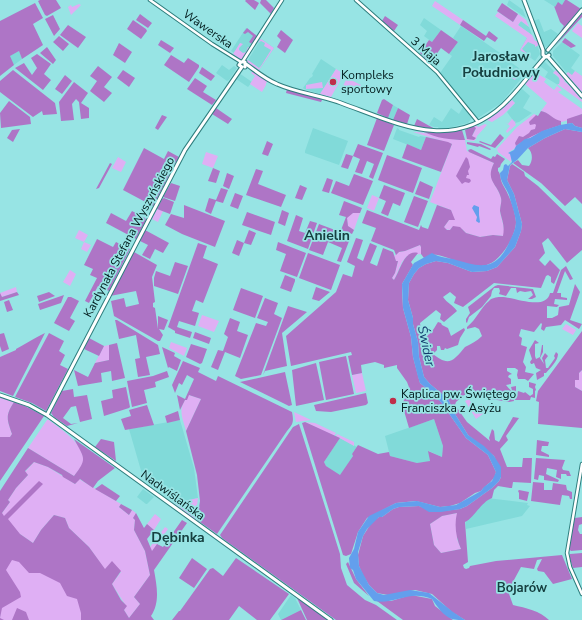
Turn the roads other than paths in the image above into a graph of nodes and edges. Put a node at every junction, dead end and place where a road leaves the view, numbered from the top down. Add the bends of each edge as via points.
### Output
1 (150, 0) edge
2 (282, 0) edge
3 (356, 0) edge
4 (524, 0) edge
5 (582, 10) edge
6 (547, 54) junction
7 (243, 64) junction
8 (582, 96) edge
9 (478, 122) junction
10 (0, 394) edge
11 (47, 415) junction
12 (582, 464) edge
13 (582, 594) edge
14 (331, 620) edge

1 - 7 street, Wawerska
2 - 7 street, Kardynała Stefana Wyszyńskiego
3 - 9 street, 3 Maja via 439,74
4 - 6 main road via 538,38
5 - 6 main road, Wawerska
6 - 8 main road
6 - 9 main road, Wawerska via 504,104
7 - 9 main road, Wawerska via 285,88 338,102 405,126 430,131 450,130
7 - 11 main road, Kardynała Stefana Wyszyńskiego via 185,150
10 - 11 main road, Nadwiślańska
11 - 14 main road, Nadwiślańska
12 - 13 street via 567,553

